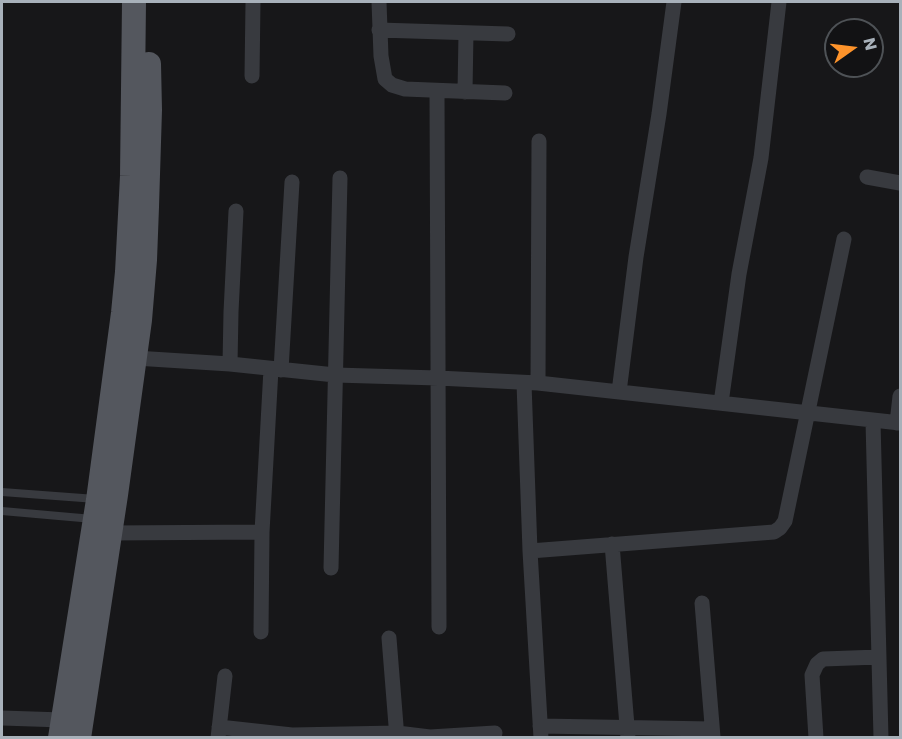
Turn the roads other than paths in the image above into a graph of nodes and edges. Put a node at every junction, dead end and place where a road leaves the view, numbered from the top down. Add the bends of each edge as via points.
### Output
1 (134, 2) edge
2 (149, 2) edge
3 (253, 2) edge
4 (378, 2) edge
5 (674, 2) edge
6 (779, 2) edge
7 (379, 30) junction
8 (466, 33) junction
9 (508, 34) dead end
10 (252, 76) dead end
11 (437, 91) junction
12 (465, 92) junction
13 (505, 93) dead end
14 (539, 141) dead end
15 (867, 177) dead end
16 (340, 178) dead end
17 (292, 182) dead end
18 (900, 183) edge
19 (236, 211) dead end
20 (844, 239) dead end
21 (135, 358) junction
22 (230, 364) junction
23 (276, 370) junction
24 (335, 375) junction
25 (438, 378) junction
26 (531, 383) junction
27 (619, 392) junction
28 (900, 396) edge
29 (721, 403) junction
30 (807, 413) junction
31 (873, 420) junction
32 (899, 423) edge
33 (2, 492) edge
34 (2, 512) edge
35 (101, 517) junction
36 (262, 532) junction
37 (612, 544) junction
38 (530, 551) junction
39 (331, 568) dead end
40 (702, 603) dead end
41 (439, 627) dead end
42 (261, 632) dead end
43 (389, 638) dead end
44 (879, 657) junction
45 (225, 676) dead end
46 (2, 718) edge
47 (67, 732) edge
48 (219, 732) edge
49 (540, 732) edge
50 (495, 733) dead end
51 (628, 733) edge
52 (713, 733) edge
53 (397, 735) edge
54 (816, 738) edge
55 (881, 738) edge

1 - 35 main road via 127,272
2 - 21 main road via 146,249
3 - 10 street
4 - 7 street
5 - 27 street
6 - 29 street via 761,158 738,274
7 - 8 street
7 - 11 street via 385,79 405,89
8 - 9 street
8 - 12 street
11 - 12 street
11 - 25 street
12 - 13 street
14 - 26 street
15 - 18 street
16 - 24 street
17 - 23 street
19 - 22 street
20 - 30 street
21 - 22 street
21 - 35 main road
22 - 23 street
23 - 24 street
23 - 36 street
24 - 25 street
24 - 39 street
25 - 26 street
25 - 41 street
26 - 27 street
26 - 38 street
27 - 29 street
28 - 32 street
29 - 30 street
30 - 31 street
30 - 37 street via 785,521 780,528 774,532
31 - 32 street
31 - 44 street
33 - 35 lane
34 - 35 lane
35 - 36 street
35 - 47 main road
36 - 42 street
37 - 38 street
37 - 51 street
38 - 49 street
40 - 52 street
43 - 53 street
44 - 54 street via 823,659 817,664 812,675
44 - 55 street
45 - 48 street
46 - 47 street
48 - 53 street
49 - 51 street
50 - 53 street
51 - 52 street

